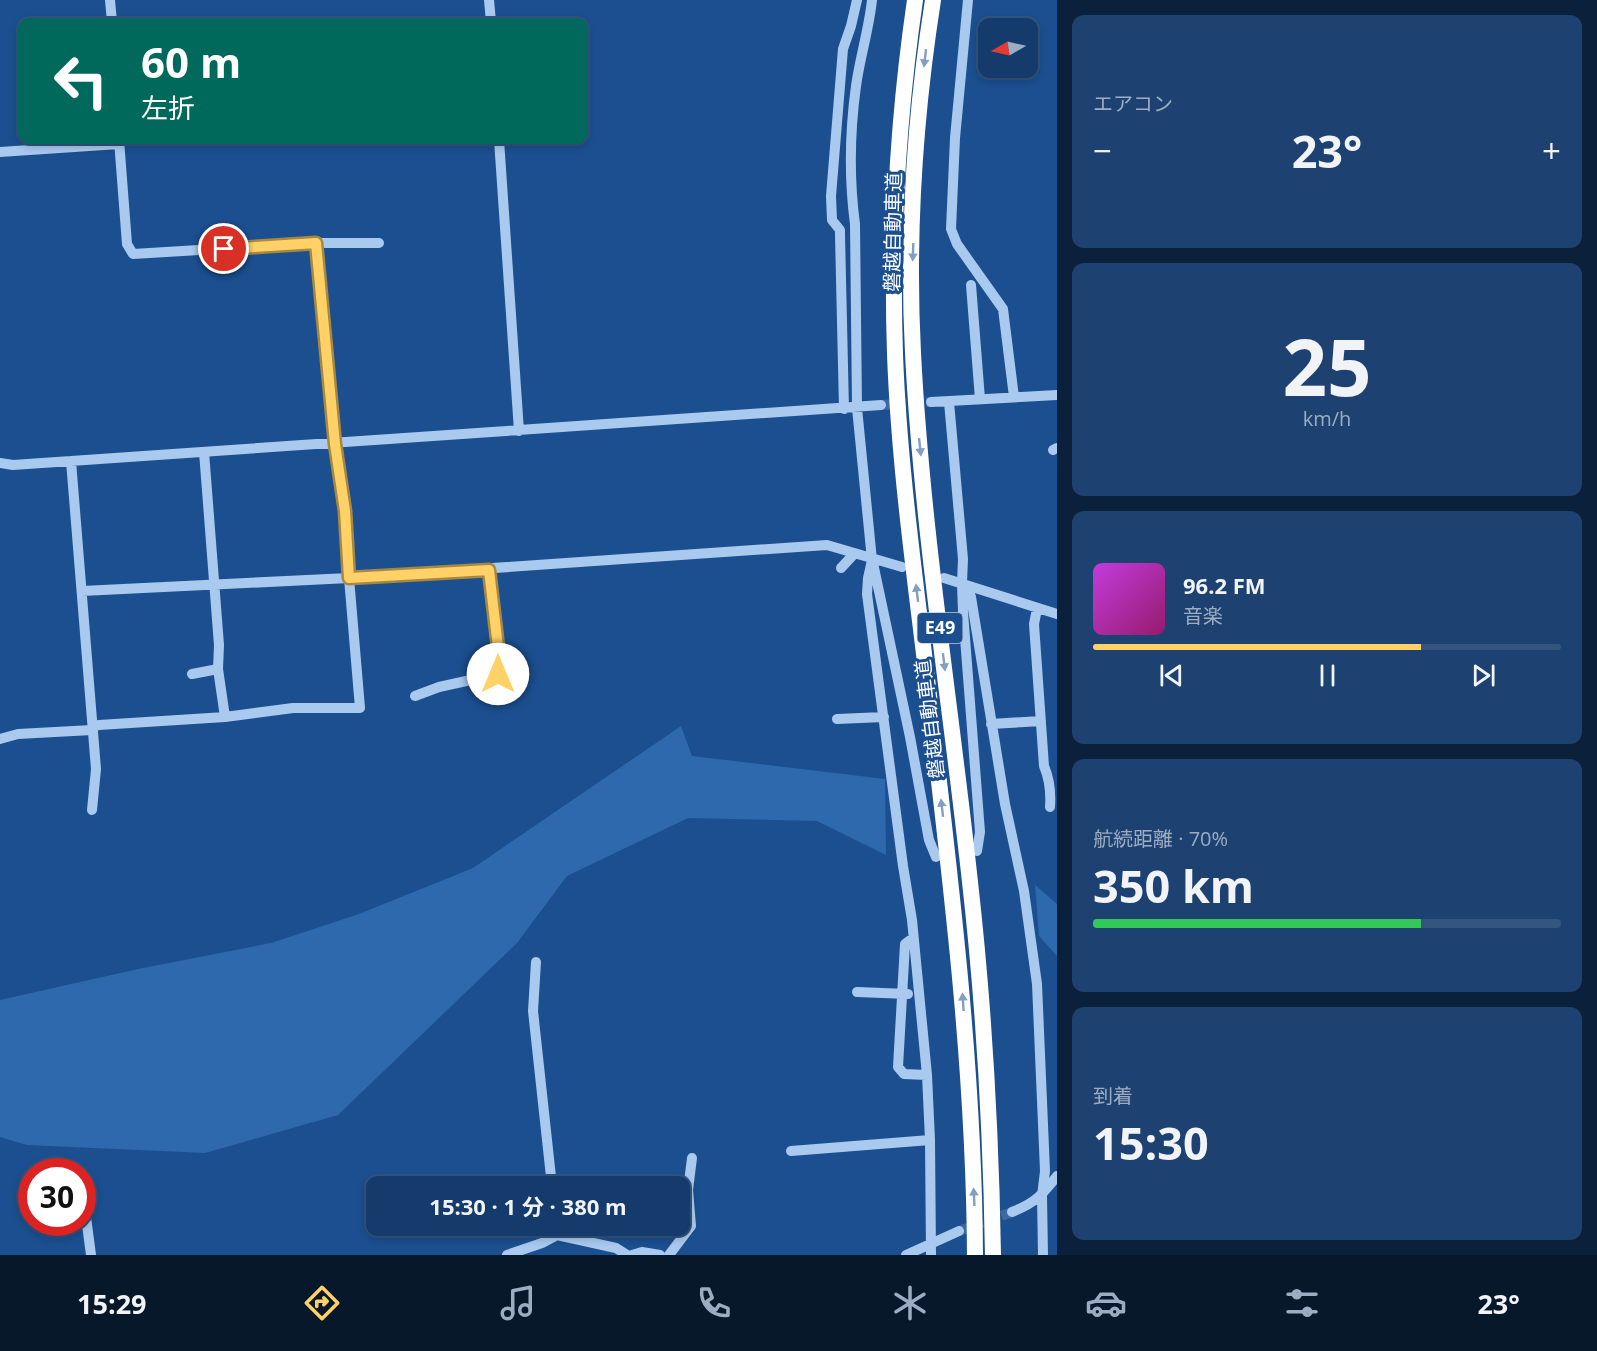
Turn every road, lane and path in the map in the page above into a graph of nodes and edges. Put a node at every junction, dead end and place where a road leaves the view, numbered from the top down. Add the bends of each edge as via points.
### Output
1 (110, 0) edge
2 (489, 0) edge
3 (857, 0) edge
4 (872, 0) edge
5 (915, 0) edge
6 (933, 0) edge
7 (968, 0) edge
8 (112, 18) edge
9 (491, 18) edge
10 (95, 144) edge
11 (119, 144) edge
12 (499, 144) edge
13 (0, 152) edge
14 (316, 243) junction
15 (379, 243) dead end
16 (972, 285) dead end
17 (1057, 395) edge
18 (1014, 397) junction
19 (980, 399) junction
20 (931, 402) tunnel mouth
21 (949, 402) junction
22 (881, 405) tunnel mouth
23 (857, 408) junction
24 (844, 409) junction
25 (519, 431) junction
26 (335, 444) junction
27 (204, 452) junction
28 (71, 461) junction
29 (0, 463) edge
30 (854, 554) junction
31 (872, 560) junction
32 (902, 567) dead end
33 (841, 568) dead end
34 (489, 570) junction
35 (349, 578) junction
36 (944, 578) dead end
37 (962, 583) junction
38 (214, 585) junction
39 (82, 591) junction
40 (1037, 609) junction
41 (1057, 614) edge
42 (218, 669) junction
43 (192, 674) dead end
44 (415, 696) dead end
45 (225, 717) junction
46 (884, 717) junction
47 (837, 719) dead end
48 (1041, 721) junction
49 (991, 724) junction
50 (92, 730) junction
51 (0, 739) edge
52 (1050, 807) dead end
53 (92, 810) dead end
54 (977, 851) dead end
55 (936, 857) dead end
56 (913, 938) junction
57 (536, 962) dead end
58 (857, 992) dead end
59 (903, 993) junction
60 (918, 994) junction
61 (927, 1075) junction
62 (930, 1140) junction
63 (791, 1151) dead end
64 (692, 1158) dead end
65 (551, 1176) edge
66 (1057, 1176) edge
67 (1042, 1196) junction
68 (1012, 1212) tunnel mouth
69 (959, 1232) tunnel mouth
70 (88, 1236) edge
71 (551, 1236) edge
72 (574, 1236) edge
73 (931, 1250) edge
74 (91, 1255) edge
75 (507, 1255) edge
76 (627, 1255) edge
77 (633, 1255) edge
78 (660, 1255) edge
79 (669, 1255) edge
80 (906, 1255) edge
81 (975, 1255) edge
82 (993, 1255) edge
83 (1043, 1255) edge

1 - 8 street
2 - 9 street
3 - 24 street via 843,49 831,196 832,220 840,230
4 - 23 street via 856,86 853,138
81 -> 5 highway, 磐越自動車道 / E49 via 962,996 911,548 895,354 897,181
6 -> 82 highway, 磐越自動車道 / E49 via 915,182 913,351 930,546 972,895 987,1086
7 - 18 street via 951,229 957,244 1003,309
10 - 13 street
11 - 14 street via 127,244 133,254
12 - 25 street
14 - 15 street
14 - 26 street
16 - 19 street
17 - 18 street
18 - 19 street
19 - 21 street
20 - 21 street
21 - 37 street
22 - 23 street
23 - 24 street
23 - 31 street
24 - 25 street
25 - 26 street
26 - 27 street
26 - 35 street
27 - 28 street
27 - 38 street
28 - 29 street
28 - 39 street
30 - 31 street
30 - 33 street
30 - 34 street via 827,545
31 - 32 street
31 - 46 street via 867,594
31 - 55 street via 928,840
34 - 35 street
34 - 44 street via 498,674
35 - 38 street
35 - 45 street via 360,708 293,708
36 - 37 street
37 - 40 street
37 - 49 street via 971,597
37 - 54 street via 980,832
38 - 39 street
38 - 42 street
39 - 50 street
40 - 41 street
40 - 48 street via 1034,624
42 - 43 street
42 - 45 street
45 - 50 street via 99,725
46 - 47 street
46 - 56 street
48 - 49 street
48 - 52 street
49 - 67 street via 1024,891 1037,984 1045,1171
50 - 51 street via 18,734
50 - 53 street via 96,769
56 - 59 street via 906,944
56 - 60 street
57 - 65 street via 533,1011
58 - 59 street
59 - 60 street
59 - 61 street via 898,1067 904,1074
60 - 61 street
61 - 62 street
62 - 63 street
62 - 73 street
64 - 79 street via 688,1190 691,1226
66 - 67 street
67 - 68 street
67 - 83 street
69 - 73 street
70 - 74 street
71 - 75 street via 542,1244
72 - 76 street
73 - 80 street
77 - 78 street

